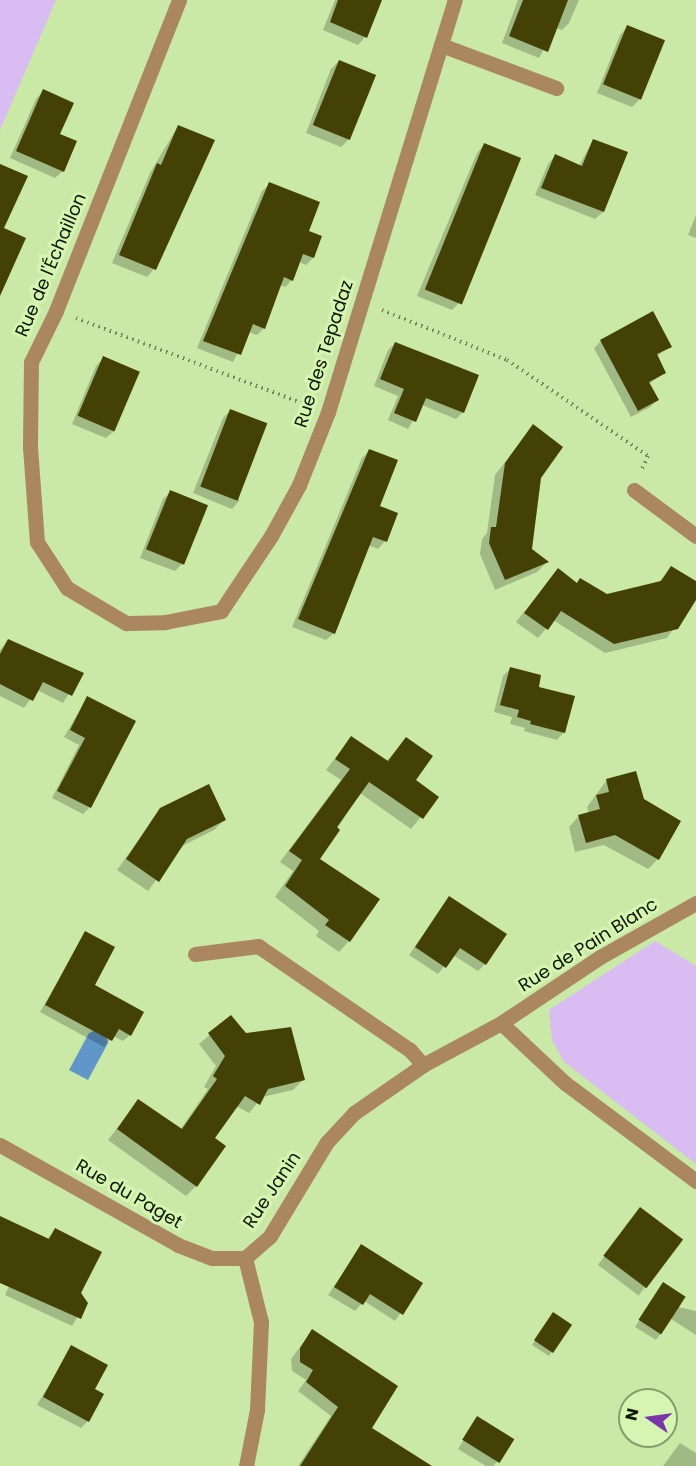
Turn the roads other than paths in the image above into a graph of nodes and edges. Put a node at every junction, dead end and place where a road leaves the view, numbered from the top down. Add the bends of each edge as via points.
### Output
1 (179, 0) edge
2 (455, 0) edge
3 (441, 45) junction
4 (556, 88) dead end
5 (634, 489) road end
6 (696, 536) edge
7 (126, 623) joint
8 (696, 903) edge
9 (195, 954) dead end
10 (501, 1023) junction
11 (423, 1065) junction
12 (0, 1145) edge
13 (696, 1181) edge
14 (245, 1258) junction
15 (246, 1466) edge

1 - 7 street, Rue de l'Échaillon via 56,311 31,362 30,447 37,542 67,588
2 - 3 street, Rue des Tepadaz
3 - 4 street
3 - 7 street, Rue des Tepadaz via 328,412 299,485 271,536 221,610 165,622
5 - 6 street
8 - 10 street, Rue de Pain Blanc via 600,957
9 - 11 street via 258,946 410,1050
10 - 11 street, Rue Janin
10 - 13 street via 565,1083
11 - 14 street, Rue Janin via 354,1113 327,1142 270,1236
12 - 14 street, Rue du Paget via 178,1245 212,1258
14 - 15 street via 261,1322 257,1410

